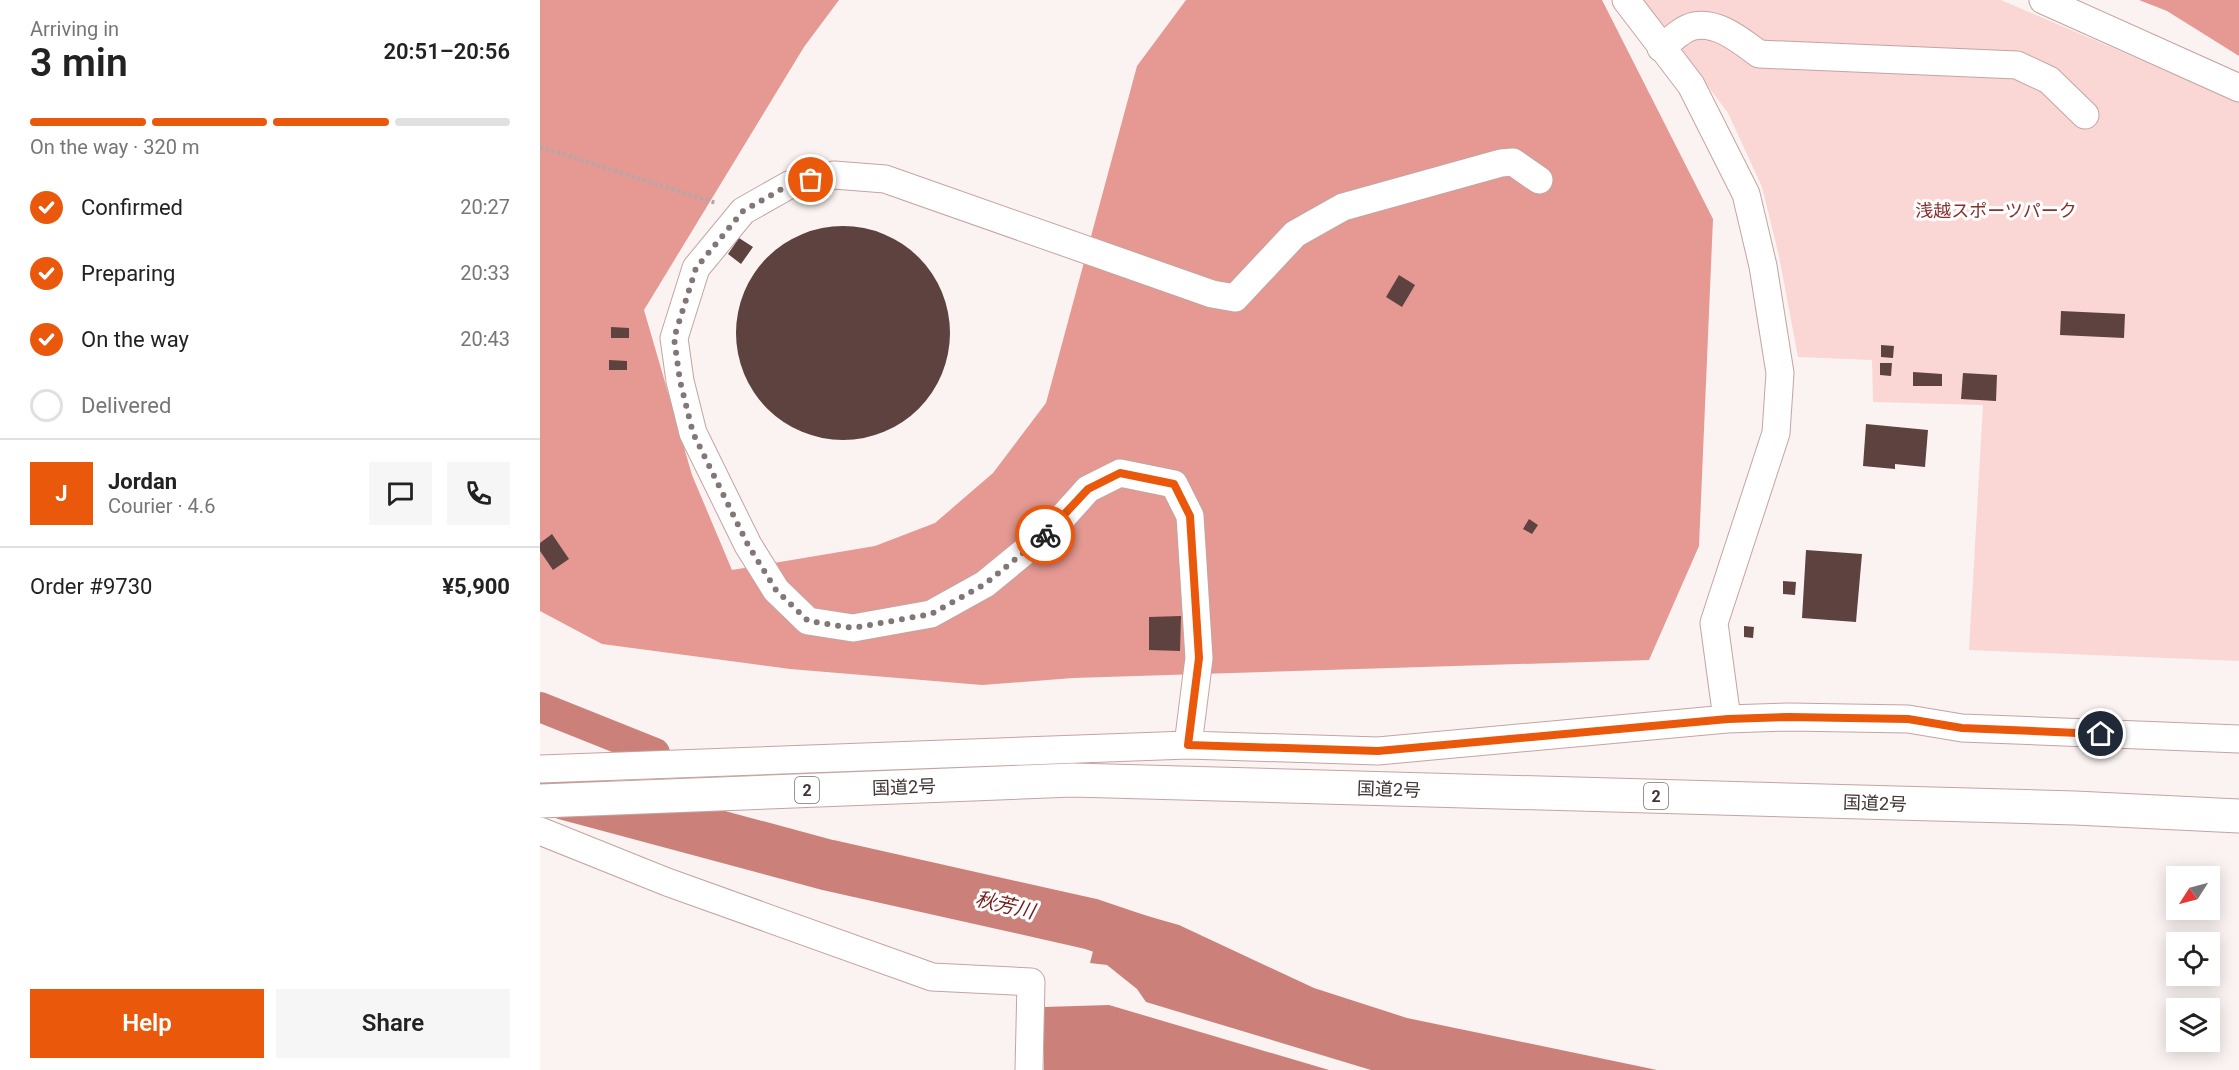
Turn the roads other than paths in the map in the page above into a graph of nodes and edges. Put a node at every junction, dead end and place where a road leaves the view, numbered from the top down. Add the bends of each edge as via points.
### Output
1 (1626, 0) edge
2 (2043, 0) edge
3 (1661, 48) junction
4 (2239, 88) edge
5 (2085, 115) dead end
6 (1539, 180) dead end
7 (1728, 719) junction
8 (2239, 739) edge
9 (1188, 745) junction
10 (1072, 764) junction
11 (540, 769) edge
12 (540, 801) edge
13 (2239, 816) edge
14 (540, 831) edge
15 (1029, 1070) edge

1 - 3 street
2 - 4 street
3 - 5 street via 1692,26 1706,26 1728,32 1760,54 2017,65 2049,80
3 - 7 street via 1691,85 1746,194 1763,266 1780,373 1776,433 1714,623
6 - 9 street via 1513,162 1501,163 1343,207 1295,234 1235,298 1212,294 885,178 834,175 789,185 743,211 696,268 674,338 693,433 748,545 776,590 808,621 853,628 931,614 985,584 1052,529 1088,489 1120,473 1174,484 1190,516 1199,658
7 - 8 street via 1908,719 1962,728
7 - 9 street via 1378,751
9 - 10 street
10 - 11 street
10 - 12 highway, 国道2号 / 2
10 - 13 highway, 国道2号 / 2
14 - 15 street via 667,882 932,976 1030,982

